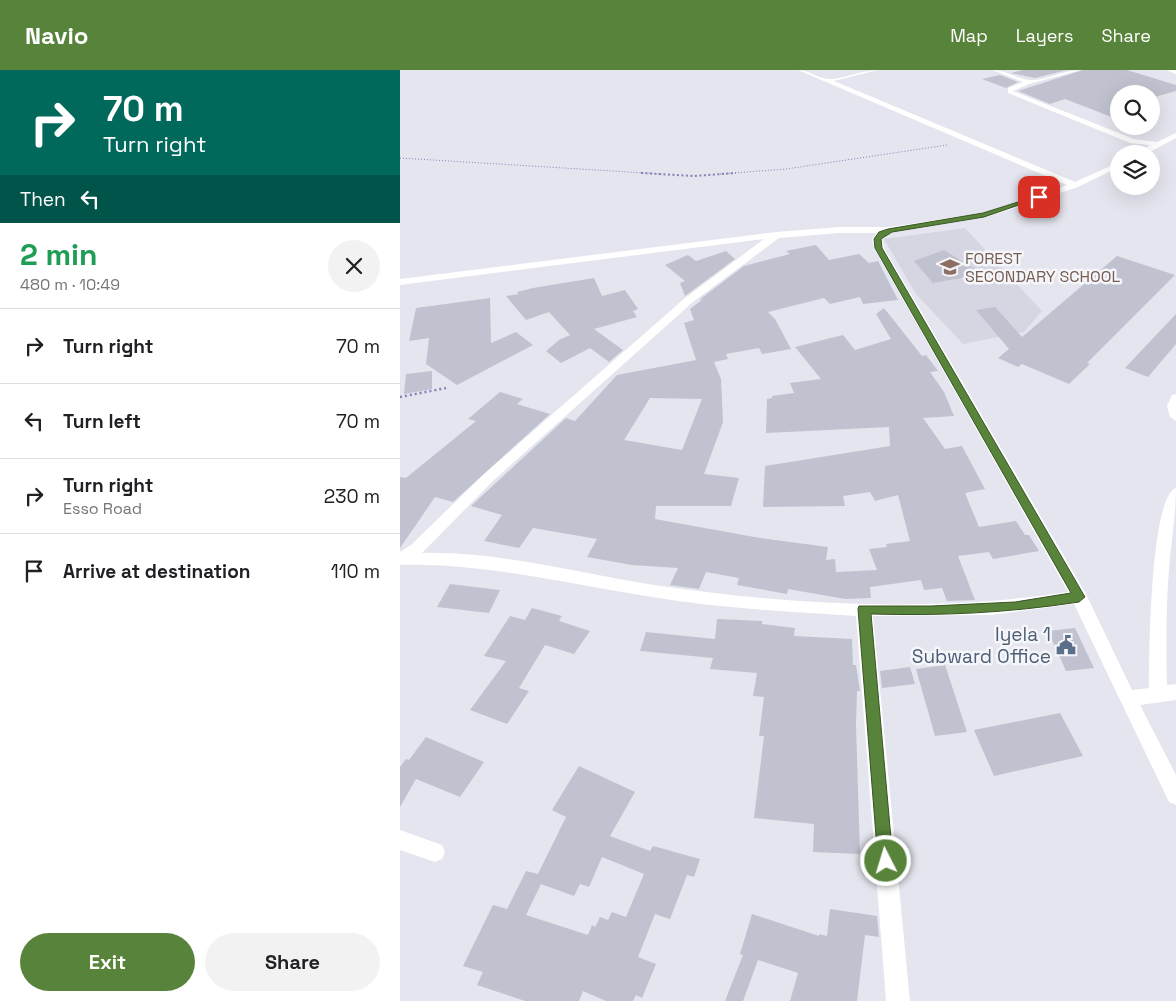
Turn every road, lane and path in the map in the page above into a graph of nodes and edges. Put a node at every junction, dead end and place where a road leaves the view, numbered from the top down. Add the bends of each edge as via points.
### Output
1 (801, 70) edge
2 (875, 70) edge
3 (995, 70) edge
4 (1078, 70) edge
5 (1169, 70) edge
6 (1176, 72) edge
7 (827, 81) junction
8 (1028, 82) junction
9 (1176, 134) edge
10 (1167, 139) junction
11 (969, 142) junction
12 (1176, 143) edge
13 (1158, 144) joint
14 (400, 158) edge
15 (1110, 168) edge
16 (1075, 185) junction
17 (890, 230) junction
18 (776, 235) junction
19 (400, 282) edge
20 (446, 388) dead end
21 (400, 396) edge
22 (1176, 398) edge
23 (1176, 417) edge
24 (1176, 493) edge
25 (401, 559) edge
26 (1079, 597) junction
27 (864, 609) junction
28 (1167, 693) edge
29 (1127, 699) junction
30 (1176, 794) edge
31 (400, 840) edge
32 (435, 852) dead end
33 (898, 1001) edge

1 - 7 street
2 - 7 street
3 - 8 street
4 - 8 street
5 - 6 street
7 - 11 street
8 - 13 street via 1010,89 1010,92 1133,141
9 - 10 street
10 - 12 street
10 - 13 street
11 - 14 path via 786,170 694,176
11 - 16 street
15 - 16 street
16 - 17 street via 984,215
17 - 18 street
17 - 26 street via 877,239 879,248
18 - 19 street
18 - 25 street via 689,300
20 - 21 path
22 - 23 street via 1172,406
24 - 28 street via 1162,556 1158,605
25 - 27 street via 431,557 481,561 654,591 742,602
26 - 27 street via 1015,606 931,611
26 - 29 street
27 - 33 street
28 - 29 street
29 - 30 street
31 - 32 street

